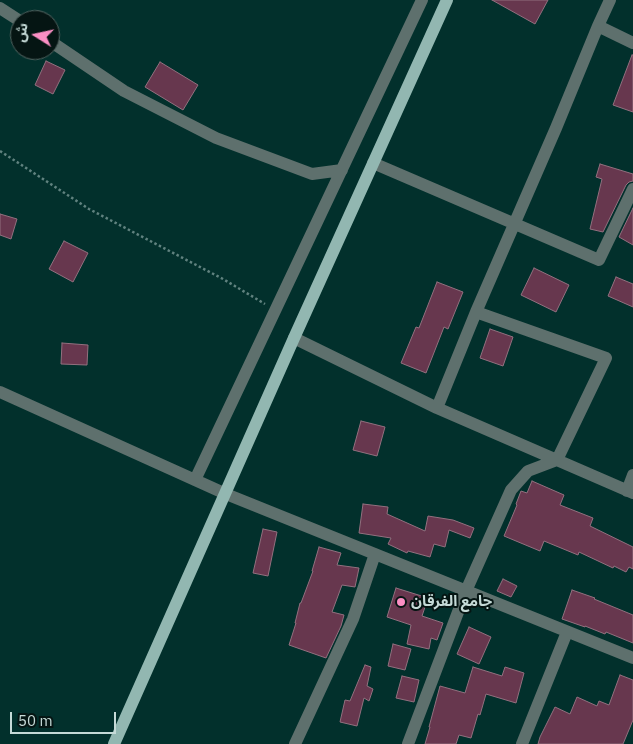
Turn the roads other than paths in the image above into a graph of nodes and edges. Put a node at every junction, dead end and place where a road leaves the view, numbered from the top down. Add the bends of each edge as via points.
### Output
1 (422, 0) edge
2 (447, 0) edge
3 (610, 0) edge
4 (598, 26) junction
5 (633, 43) edge
6 (60, 48) edge
7 (373, 163) junction
8 (342, 170) junction
9 (633, 189) edge
10 (514, 224) junction
11 (476, 312) junction
12 (294, 338) junction
13 (0, 392) edge
14 (437, 408) junction
15 (557, 460) junction
16 (633, 475) edge
17 (195, 480) junction
18 (630, 492) edge
19 (226, 494) junction
20 (375, 554) junction
21 (466, 591) junction
22 (566, 632) junction
23 (633, 658) edge
24 (114, 744) edge
25 (295, 744) edge
26 (408, 744) edge
27 (522, 744) edge

1 - 8 street
2 - 7 main road
3 - 4 street
4 - 5 street
4 - 10 street
6 - 8 street via 124,90 216,138 312,174
7 - 10 street
7 - 12 main road
8 - 17 street
9 - 10 street via 599,260
10 - 11 street
11 - 14 street
11 - 15 street via 606,358
12 - 14 street
12 - 19 main road
13 - 17 street
14 - 15 street
15 - 18 street
15 - 21 street via 528,471 511,490
16 - 18 street
17 - 19 street
19 - 20 street
19 - 24 main road
20 - 21 street
20 - 25 street via 353,619
21 - 22 street
21 - 26 street
22 - 23 street
22 - 27 street

